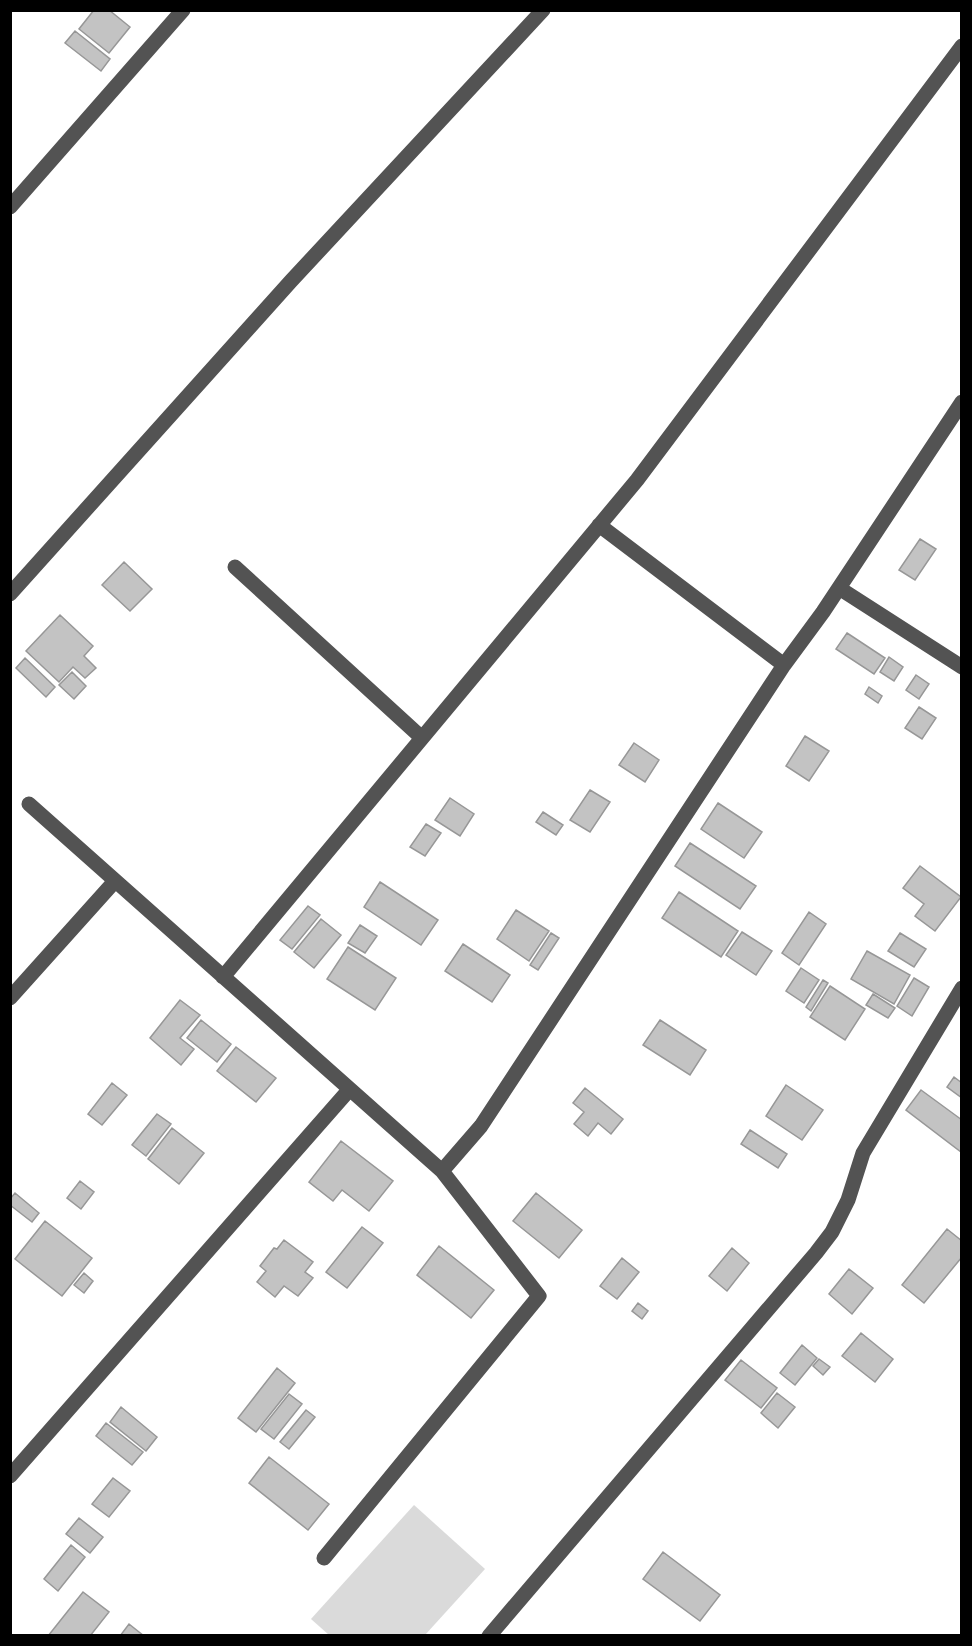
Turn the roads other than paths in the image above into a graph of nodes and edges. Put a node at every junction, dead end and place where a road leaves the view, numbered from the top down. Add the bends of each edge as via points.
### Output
1 (183, 10) edge
2 (543, 10) edge
3 (962, 46) edge
4 (10, 207) edge
5 (962, 402) edge
6 (599, 525) junction
7 (235, 567) dead end
8 (839, 588) junction
9 (10, 594) edge
10 (784, 665) junction
11 (962, 667) edge
12 (422, 738) junction
13 (29, 804) dead end
14 (115, 881) junction
15 (223, 977) junction
16 (962, 988) edge
17 (10, 998) edge
18 (349, 1090) junction
19 (442, 1171) junction
20 (10, 1476) edge
21 (324, 1558) dead end
22 (489, 1635) edge

1 - 4 street
2 - 9 street via 291,281
3 - 6 street via 637,480
5 - 8 street
6 - 10 street
6 - 12 street
7 - 12 street
8 - 10 street
8 - 11 street
10 - 19 street via 481,1126
12 - 15 street
13 - 14 street
14 - 15 street
14 - 17 street
15 - 18 street
16 - 22 street via 862,1153 848,1200 832,1232
18 - 19 street
18 - 20 street
19 - 21 street via 539,1296

